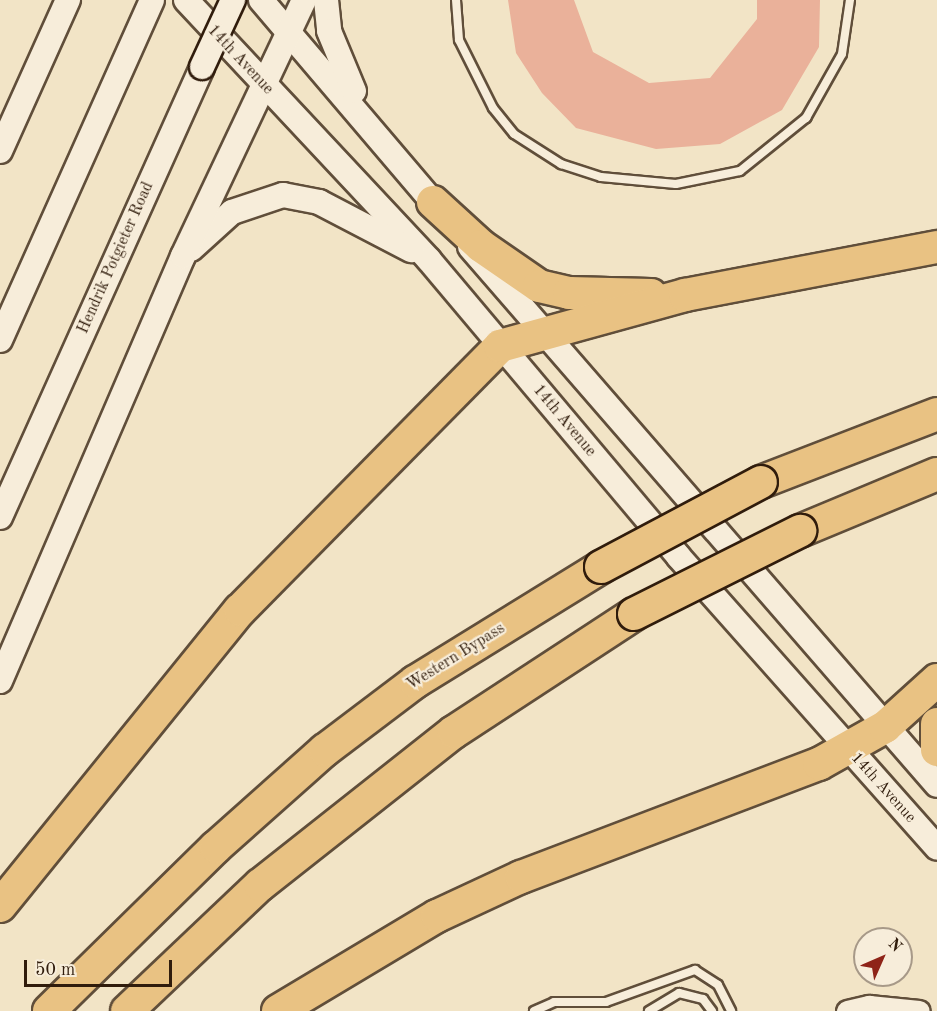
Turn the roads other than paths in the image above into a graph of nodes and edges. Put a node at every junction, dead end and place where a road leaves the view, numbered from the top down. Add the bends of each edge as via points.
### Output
1 (68, 0) edge
2 (186, 0) edge
3 (232, 0) edge
4 (261, 0) edge
5 (304, 0) edge
6 (326, 0) edge
7 (456, 0) edge
8 (850, 0) edge
9 (857, 0) edge
10 (149, 7) edge
11 (291, 31) junction
12 (263, 86) junction
13 (377, 135) junction
14 (0, 151) edge
15 (433, 202) junction
16 (937, 247) edge
17 (183, 256) junction
18 (429, 260) junction
19 (685, 295) junction
20 (540, 333) junction
21 (0, 340) edge
22 (500, 346) junction
23 (937, 414) edge
24 (937, 474) edge
25 (0, 517) edge
26 (937, 680) edge
27 (0, 681) edge
28 (937, 724) edge
29 (885, 727) junction
30 (849, 749) junction
31 (937, 750) edge
32 (937, 785) edge
33 (937, 848) edge
34 (0, 906) edge
35 (49, 1011) edge
36 (127, 1011) edge
37 (278, 1011) edge
38 (534, 1011) edge
39 (649, 1011) edge
40 (712, 1011) edge
41 (731, 1011) edge
42 (848, 1011) edge
43 (919, 1011) edge

1 - 14 main road
2 - 12 main road, 14th Avenue
3 - 25 main road, Hendrik Potgieter Road, bridge
4 - 11 main road
5 - 11 main road
6 - 13 main road via 339,62
7 - 8 lane via 459,40 493,108 514,134 561,164 600,177 676,184 740,171 806,118 842,54
8 - 9 lane
10 - 21 main road
11 - 12 main road
11 - 13 main road
12 - 17 main road
12 - 18 main road, 14th Avenue
13 - 15 main road
15 - 19 highway via 481,246 539,286 569,293
15 - 20 main road
16 - 19 highway
17 - 18 main road via 232,212 283,195 319,202
17 - 27 main road
18 - 22 main road, 14th Avenue
19 - 20 highway
20 - 22 highway
20 - 29 main road
22 - 30 main road, 14th Avenue
22 - 34 highway via 240,610
23 - 35 highway, Western Bypass, bridge via 761,482 601,567 415,682 325,750 216,847
24 - 36 highway, bridge via 800,531 634,614 454,732 260,885
26 - 29 highway
28 - 31 highway
29 - 30 highway
29 - 32 main road
30 - 33 main road, 14th Avenue
30 - 37 highway via 510,882 437,916
38 - 41 lane via 554,1002 606,1002 695,970 718,985
39 - 40 lane via 678,993 703,999
42 - 43 street via 869,1006

